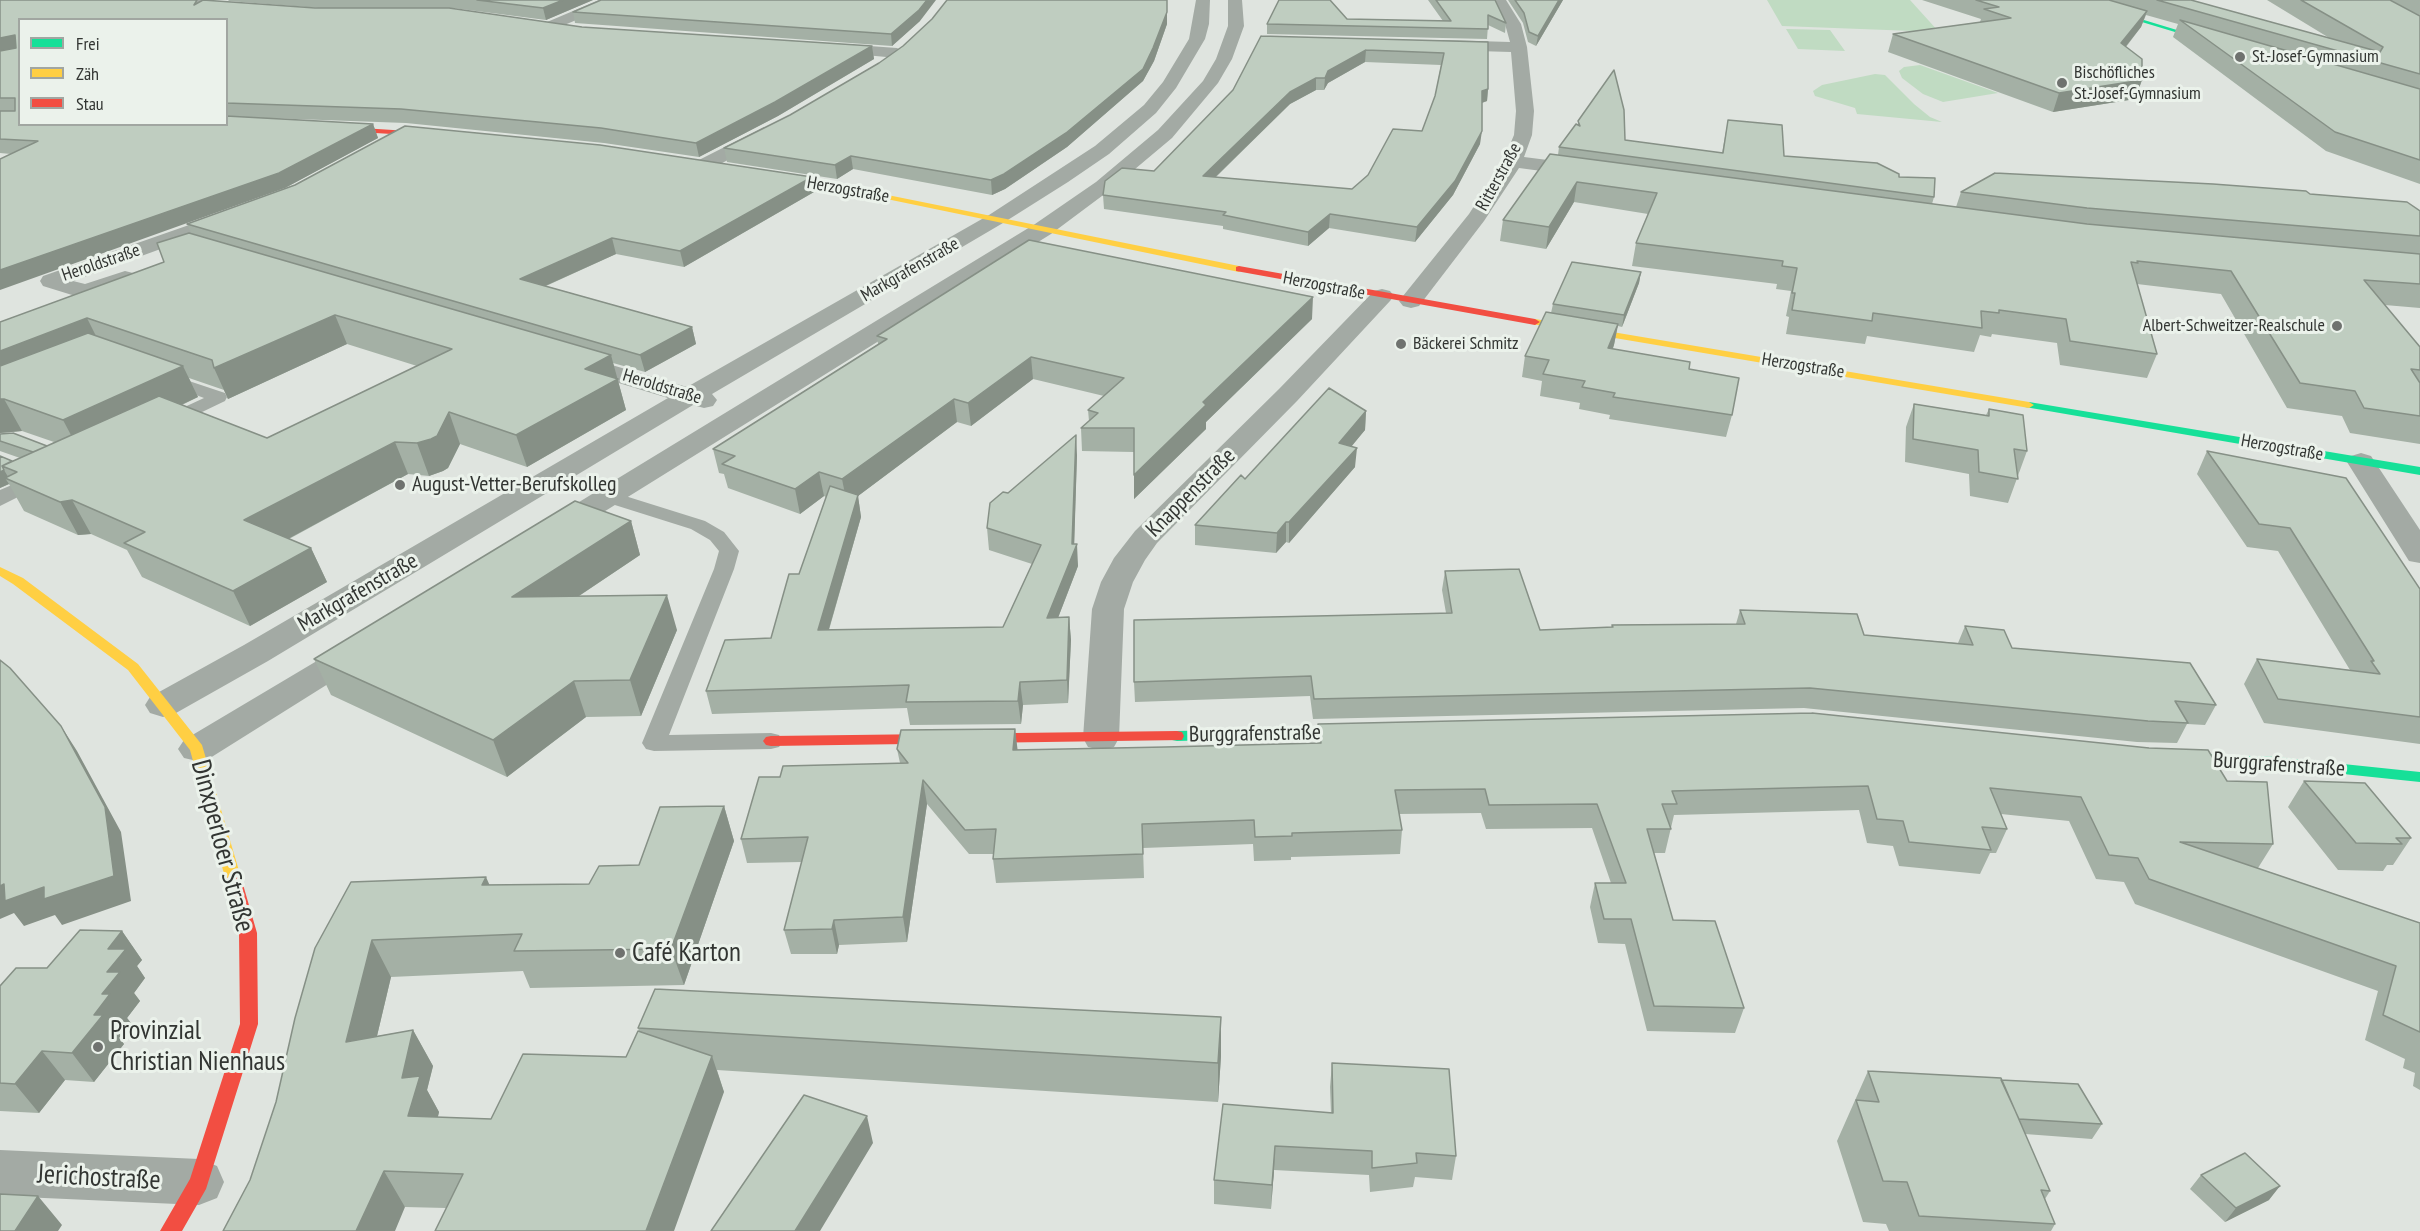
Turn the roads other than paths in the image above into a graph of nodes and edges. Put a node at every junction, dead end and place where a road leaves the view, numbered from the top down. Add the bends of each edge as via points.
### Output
1 (612, 0) edge
2 (1203, 0) edge
3 (1234, 0) edge
4 (1499, 0) edge
5 (2072, 0) edge
6 (141, 2) edge
7 (194, 2) edge
8 (220, 7) edge
9 (143, 18) edge
10 (528, 24) edge
11 (545, 28) junction
12 (575, 31) edge
13 (912, 39) edge
14 (1427, 45) edge
15 (815, 47) edge
16 (1520, 47) junction
17 (2233, 48) edge
18 (897, 53) junction
19 (873, 70) edge
20 (314, 128) edge
21 (774, 128) edge
22 (406, 131) junction
23 (452, 136) edge
24 (367, 153) edge
25 (1513, 161) junction
26 (697, 166) joint
27 (724, 170) edge
28 (1607, 173) edge
29 (758, 175) edge
30 (250, 210) edge
31 (996, 219) junction
32 (1043, 229) junction
33 (234, 260) edge
34 (1382, 296) junction
35 (1411, 301) junction
36 (553, 355) edge
37 (156, 374) edge
38 (690, 396) junction
39 (743, 412) junction
40 (154, 428) edge
41 (2361, 462) junction
42 (28, 468) edge
43 (2420, 471) edge
44 (552, 479) junction
45 (606, 496) junction
46 (1, 497) edge
47 (535, 542) edge
48 (2420, 554) edge
49 (0, 571) edge
50 (383, 636) edge
51 (163, 705) junction
52 (1375, 732) edge
53 (1101, 738) junction
54 (771, 741) joint
55 (197, 749) junction
56 (2149, 758) edge
57 (2420, 777) edge
58 (0, 1173) edge
59 (199, 1182) junction
60 (171, 1231) edge

1 - 11 street
2 - 31 street, Markgrafenstraße via 1197,39 1150,109 1102,150
3 - 32 street, Markgrafenstraße via 1237,40 1210,83 1165,134
4 - 16 street, Ritterstraße
5 - 17 street
6 - 7 street
7 - 8 street
7 - 9 street
10 - 11 street
11 - 12 street
13 - 18 street
14 - 16 street
15 - 18 street
16 - 25 street, Ritterstraße via 1525,111
18 - 19 street
20 - 22 street
21 - 26 street
22 - 23 street
22 - 24 street
25 - 28 street
25 - 35 street, Ritterstraße via 1477,217
26 - 27 street
29 - 31 street, Herzogstraße
30 - 33 street, Heroldstraße via 161,257 201,250
31 - 32 street, Herzogstraße
31 - 38 street, Markgrafenstraße
32 - 34 street, Herzogstraße
32 - 39 street, Markgrafenstraße
34 - 35 street, Herzogstraße
34 - 53 street, Knappenstraße via 1146,537 1130,558 1108,609
35 - 41 street, Herzogstraße
36 - 38 street, Heroldstraße
37 - 40 lane via 219,398
38 - 39 street, Heroldstraße
38 - 44 street, Markgrafenstraße
39 - 45 street, Markgrafenstraße
41 - 43 street, Herzogstraße
41 - 48 street
42 - 46 lane via 51,474
44 - 45 street
44 - 51 street, Markgrafenstraße
45 - 47 street, Markgrafenstraße
45 - 54 lane via 698,525 717,536 729,551 654,743
49 - 51 street, Dinxperloer Straße via 133,667
50 - 55 street
51 - 55 street, Dinxperloer Straße
52 - 53 street, Burggrafenstraße
53 - 54 street, Burggrafenstraße
55 - 59 street, Dinxperloer Straße via 248,933 249,1024
56 - 57 street, Burggrafenstraße via 2276,762
58 - 59 street, Jerichostraße
59 - 60 street, Dinxperloer Straße

